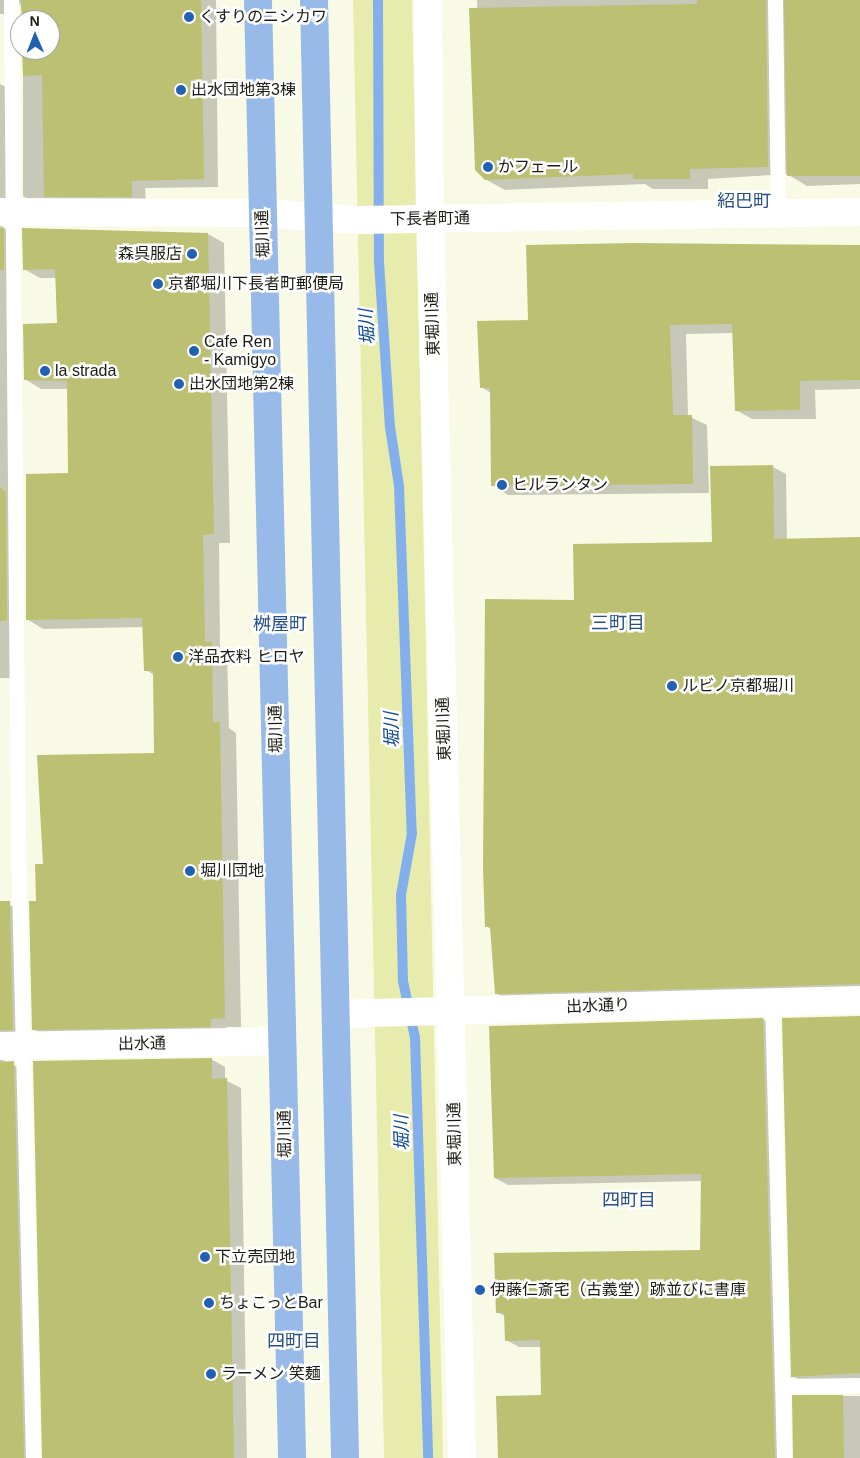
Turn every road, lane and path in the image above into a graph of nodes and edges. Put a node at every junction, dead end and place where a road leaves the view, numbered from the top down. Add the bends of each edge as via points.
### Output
1 (11, 0) edge
2 (258, 0) edge
3 (314, 0) edge
4 (428, 0) edge
5 (775, 0) edge
6 (6, 212) edge
7 (262, 212) junction
8 (860, 212) edge
9 (778, 214) junction
10 (318, 217) junction
11 (423, 219) junction
12 (772, 1000) junction
13 (860, 1000) edge
14 (444, 1010) junction
15 (335, 1014) junction
16 (283, 1042) junction
17 (12, 1046) edge
18 (783, 1386) junction
19 (860, 1386) edge
20 (33, 1458) edge
21 (292, 1458) edge
22 (345, 1458) edge
23 (462, 1458) edge
24 (784, 1458) edge

1 - 6 lane
2 - 7 main road, 堀川通
3 - 10 main road
4 - 11 street, 東堀川通
5 - 9 lane
6 - 7 street, 下長者町通
6 - 17 lane
7 - 10 street, 下長者町通
7 - 16 main road, 堀川通
8 - 9 street, 下長者町通
9 - 11 street, 下長者町通
10 - 11 street, 下長者町通
10 - 15 main road
11 - 14 street, 東堀川通
12 - 13 street, 出水通り
12 - 14 street, 出水通り
12 - 18 lane
14 - 15 street, 出水通り
14 - 23 street, 東堀川通
15 - 22 main road
16 - 17 street, 出水通
16 - 21 main road, 堀川通
17 - 20 lane
18 - 19 lane
18 - 24 lane

